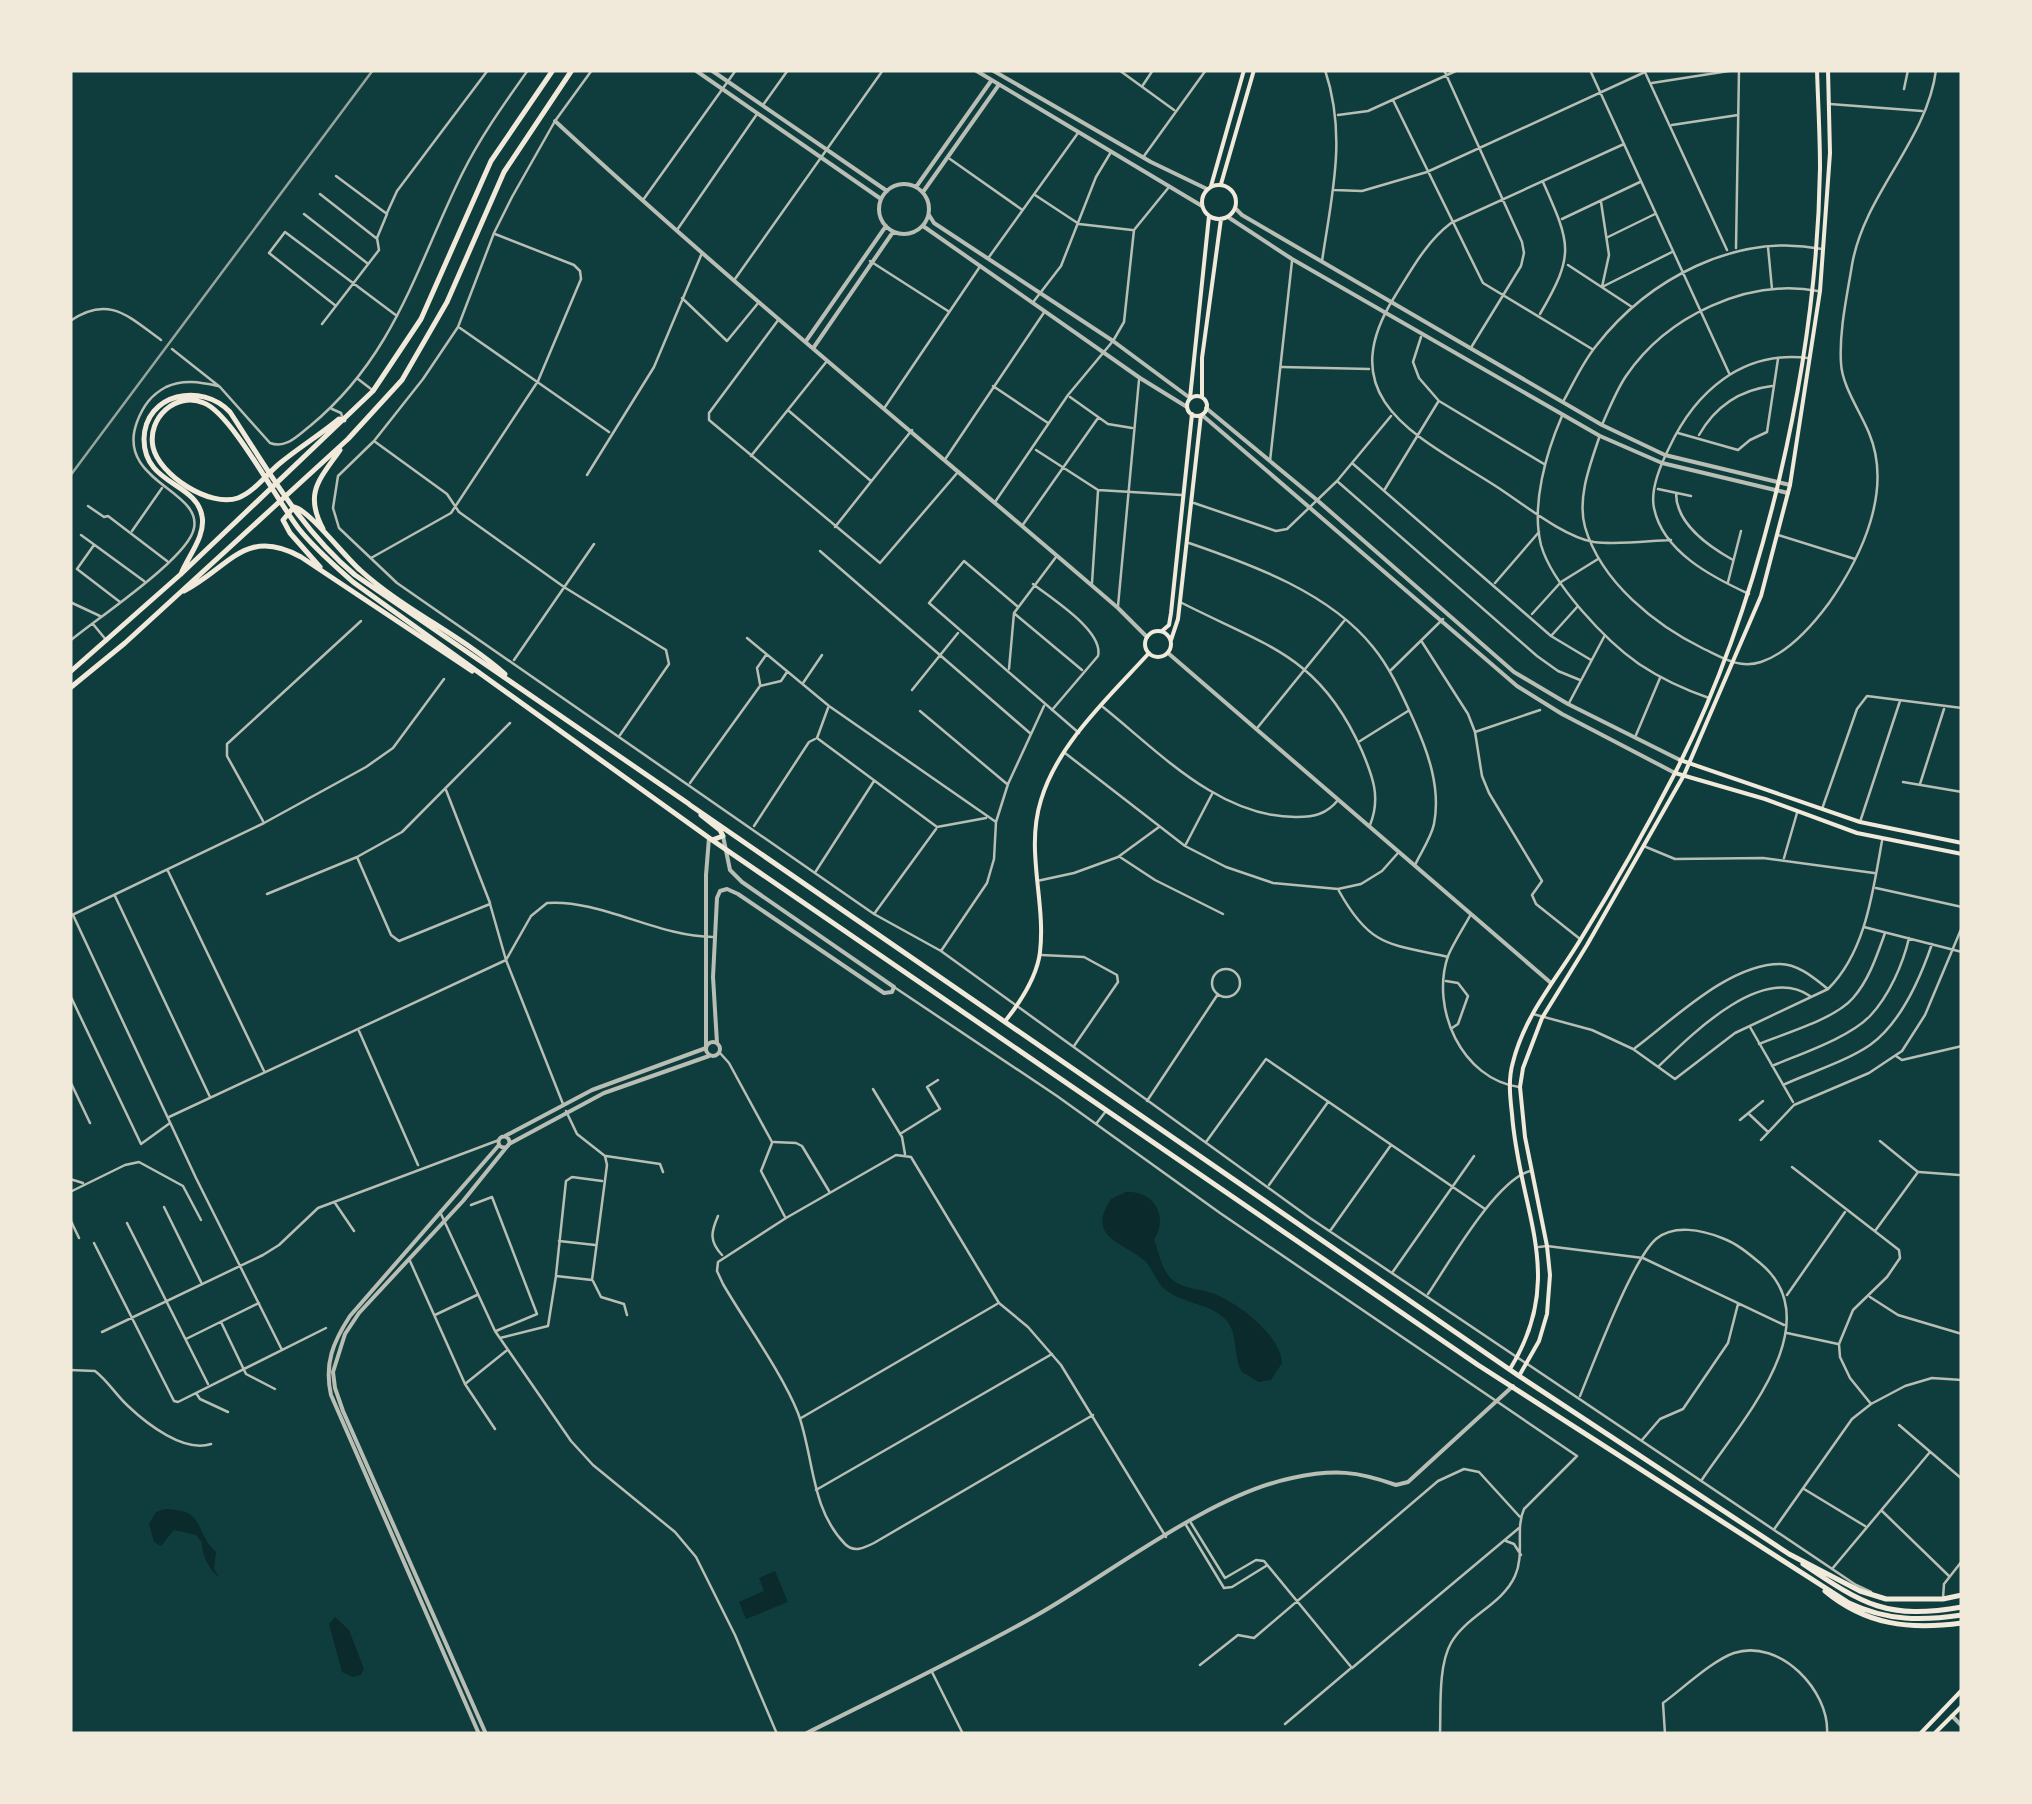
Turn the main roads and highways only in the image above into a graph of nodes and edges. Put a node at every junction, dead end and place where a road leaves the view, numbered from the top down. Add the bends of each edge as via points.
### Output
1 (554, 70) edge
2 (572, 70) edge
3 (1244, 70) edge
4 (1254, 70) edge
5 (1817, 70) edge
6 (1828, 70) edge
7 (1221, 184) junction
8 (1209, 188) junction
9 (1208, 216) junction
10 (1220, 219) junction
11 (1202, 397) junction
12 (1190, 398) junction
13 (218, 406) junction
14 (1192, 414) junction
15 (1201, 415) junction
16 (344, 420) junction
17 (348, 440) junction
18 (328, 539) junction
19 (322, 550) junction
20 (181, 574) junction
21 (330, 576) junction
22 (177, 595) junction
23 (1162, 631) junction
24 (1171, 640) junction
25 (1149, 653) junction
26 (70, 672) edge
27 (517, 685) junction
28 (70, 688) edge
29 (501, 689) junction
30 (1680, 760) junction
31 (1689, 764) junction
32 (1675, 772) junction
33 (1684, 775) junction
34 (690, 805) junction
35 (710, 839) junction
36 (1962, 843) edge
37 (1962, 854) edge
38 (1552, 983) junction
39 (1564, 983) junction
40 (1557, 994) junction
41 (1006, 1020) junction
42 (1510, 1369) junction
43 (1519, 1376) junction
44 (1789, 1554) junction
45 (1811, 1579) junction
46 (1962, 1595) edge
47 (1962, 1611) edge
48 (1924, 1616) junction
49 (1962, 1625) edge
50 (1962, 1690) edge
51 (1962, 1706) edge
52 (1920, 1734) edge
53 (1934, 1734) edge

1 - 16 highway via 491,160 422,318
2 - 17 highway via 504,172 418,356
3 - 8 main road
4 - 7 main road
5 - 30 main road via 1814,248 1778,482 1749,594
6 - 31 main road via 1820,292 1790,485 1761,596
7 - 8 main road
7 - 10 main road via 1234,192 1235,208
8 - 9 main road via 1202,206
9 - 10 main road
9 - 12 main road
10 - 11 main road
11 - 12 main road
11 - 15 main road
12 - 14 main road
13 - 16 highway via 192,399 169,406 152,432 160,463 215,499 240,497
13 - 19 highway
13 - 20 highway via 208,396 182,394 150,418 146,429 154,470 193,500 202,517
14 - 15 main road
14 - 23 main road via 1172,613
15 - 24 main road
16 - 20 highway
17 - 18 highway via 314,492 316,517
17 - 22 highway
18 - 21 highway via 300,507 287,512 283,520 290,533
18 - 27 highway via 376,583
19 - 27 highway
19 - 29 highway via 353,582
20 - 26 highway
21 - 22 highway via 266,544 240,550
21 - 29 highway
22 - 28 highway
23 - 24 main road
23 - 25 main road via 1147,637
24 - 25 main road via 1168,653
25 - 41 main road via 1079,734 1042,798 1033,838 1040,955
27 - 34 highway
29 - 35 highway
30 - 31 main road
30 - 32 main road
31 - 33 main road
31 - 36 main road via 1860,822
32 - 33 main road
32 - 38 main road
33 - 37 main road via 1882,838
33 - 39 main road
34 - 35 highway via 723,836
34 - 41 highway
35 - 45 highway via 1513,1386
38 - 39 main road
38 - 40 main road
38 - 42 main road via 1531,1014 1512,1064 1538,1300
39 - 40 main road
40 - 43 main road via 1542,1018 1520,1087 1547,1246 1548,1314
41 - 42 highway
42 - 43 highway
43 - 44 highway
44 - 46 highway via 1886,1599
44 - 48 highway via 1854,1598
45 - 48 highway via 1884,1616
45 - 49 highway via 1864,1617 1895,1625
47 - 48 highway
50 - 52 main road
51 - 53 main road

